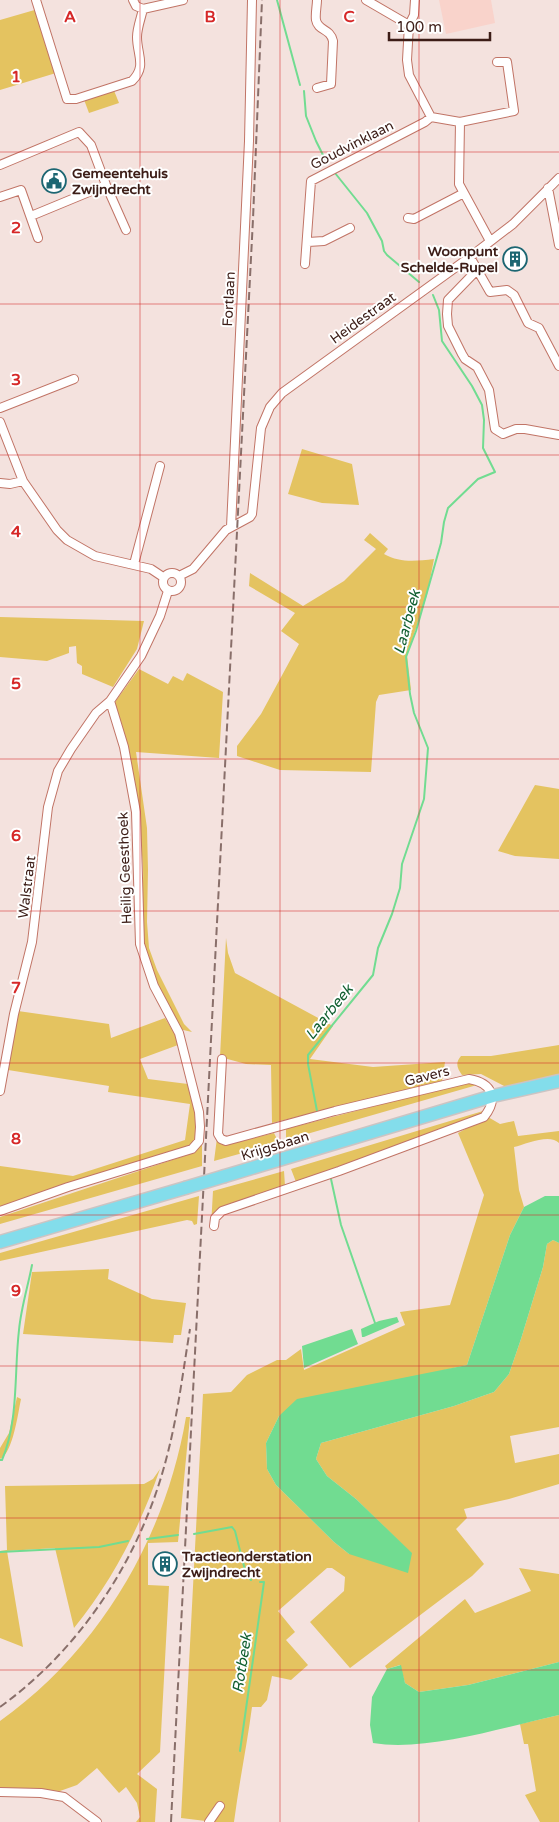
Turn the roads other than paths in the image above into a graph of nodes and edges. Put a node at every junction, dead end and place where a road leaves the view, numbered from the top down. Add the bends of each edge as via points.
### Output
1 (36, 0) edge
2 (133, 0) edge
3 (183, 0) edge
4 (252, 0) edge
5 (317, 0) edge
6 (366, 0) edge
7 (415, 0) edge
8 (143, 10) junction
9 (409, 26) junction
10 (497, 62) dead end
11 (317, 88) dead end
12 (431, 116) junction
13 (460, 122) junction
14 (0, 165) edge
15 (559, 178) edge
16 (106, 185) junction
17 (548, 188) junction
18 (464, 193) junction
19 (0, 198) edge
20 (31, 216) junction
21 (408, 218) dead end
22 (350, 228) dead end
23 (126, 230) dead end
24 (38, 238) dead end
25 (490, 241) junction
26 (308, 242) junction
27 (559, 244) edge
28 (470, 257) junction
29 (305, 264) dead end
30 (478, 269) junction
31 (559, 366) edge
32 (74, 379) dead end
33 (0, 408) edge
34 (0, 422) edge
35 (559, 435) edge
36 (160, 466) dead end
37 (23, 480) junction
38 (0, 483) edge
39 (231, 527) junction
40 (134, 564) junction
41 (179, 576) junction
42 (163, 577) junction
43 (168, 591) junction
44 (110, 701) junction
45 (222, 1059) dead end
46 (559, 1081) edge
47 (0, 1092) edge
48 (493, 1096) junction
49 (0, 1211) edge
50 (214, 1226) dead end
51 (0, 1242) edge
52 (0, 1792) edge
53 (220, 1806) dead end
54 (97, 1822) edge
55 (209, 1822) edge

1 - 8 street via 68,99 132,81 139,74 141,60 137,34
2 - 8 street
3 - 8 street
4 - 39 street, Fortlaan via 249,141
5 - 11 street via 316,21 332,35 333,40 331,84
6 - 9 street
7 - 9 street via 414,16
9 - 12 street via 407,68
10 - 13 street via 507,62 514,111
12 - 13 street
12 - 26 street, Goudvinklaan via 313,179 310,183
13 - 18 street via 458,174
14 - 16 street via 79,132 91,145
15 - 17 street, Heidestraat
16 - 20 street
16 - 23 street
17 - 25 street, Heidestraat via 513,224
17 - 27 street
18 - 21 street via 414,219
18 - 25 street
19 - 20 street via 21,190
20 - 24 street
22 - 26 street via 324,240
25 - 28 street, Heidestraat
26 - 29 street, Goudvinklaan
28 - 30 street
28 - 39 street, Heidestraat via 282,393 265,415 259,440 252,514
30 - 31 street via 490,292 510,291 528,323 539,328
30 - 35 street via 448,300 448,326 465,359 477,367 488,390 495,429 503,434 525,429
32 - 33 street
34 - 37 street
36 - 40 street
37 - 38 street
37 - 40 street via 67,540 95,556
39 - 41 street via 193,569
40 - 42 street
41 - 42 street via 169,573
41 - 43 street via 180,586
42 - 43 street via 163,586
43 - 44 street via 150,639
44 - 47 street, Walstraat via 96,714 71,749 58,771 52,790 32,942 14,1014
44 - 49 street, Heilig Geesthoek via 124,747 136,812 140,944 154,986 178,1033 199,1112 199,1141 192,1149
45 - 48 street, Gavers via 218,1134 226,1141 469,1079 484,1084
46 - 48 main road, Krijgsbaan
48 - 50 street via 484,1116 222,1211 215,1218
48 - 51 main road, Krijgsbaan, bridge
52 - 54 street via 64,1797
53 - 55 street

